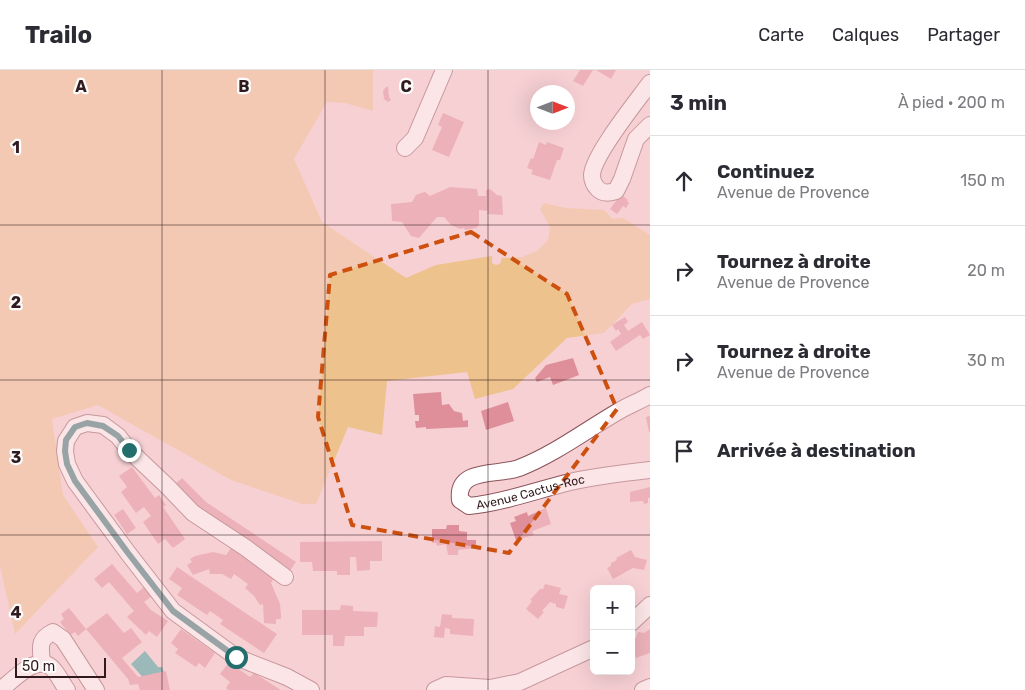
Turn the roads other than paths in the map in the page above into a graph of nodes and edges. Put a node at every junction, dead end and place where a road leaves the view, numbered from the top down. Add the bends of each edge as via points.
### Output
1 (444, 70) edge
2 (650, 83) edge
3 (650, 125) edge
4 (405, 148) dead end
5 (650, 396) edge
6 (650, 470) edge
7 (285, 577) dead end
8 (650, 605) edge
9 (635, 619) edge
10 (590, 650) edge
11 (42, 663) junction
12 (650, 688) edge
13 (0, 690) edge
14 (67, 690) edge
15 (96, 690) edge
16 (310, 690) edge
17 (435, 690) edge
18 (643, 690) edge

1 - 4 street via 415,138
2 - 3 street via 602,150 592,174 600,191 616,191 636,139
5 - 6 street, Avenue Cactus-Roc via 538,461 513,470 474,475 464,481 459,491 460,500 469,506 486,505 608,474
7 - 16 street via 193,513 118,436 103,426 87,423 75,427 66,440 67,464 75,481 173,611 236,657 287,677
8 - 9 street
10 - 17 street via 520,682 490,688 446,685
11 - 13 street via 31,666
11 - 14 street via 51,667
11 - 15 street via 40,644 53,632
12 - 18 street

